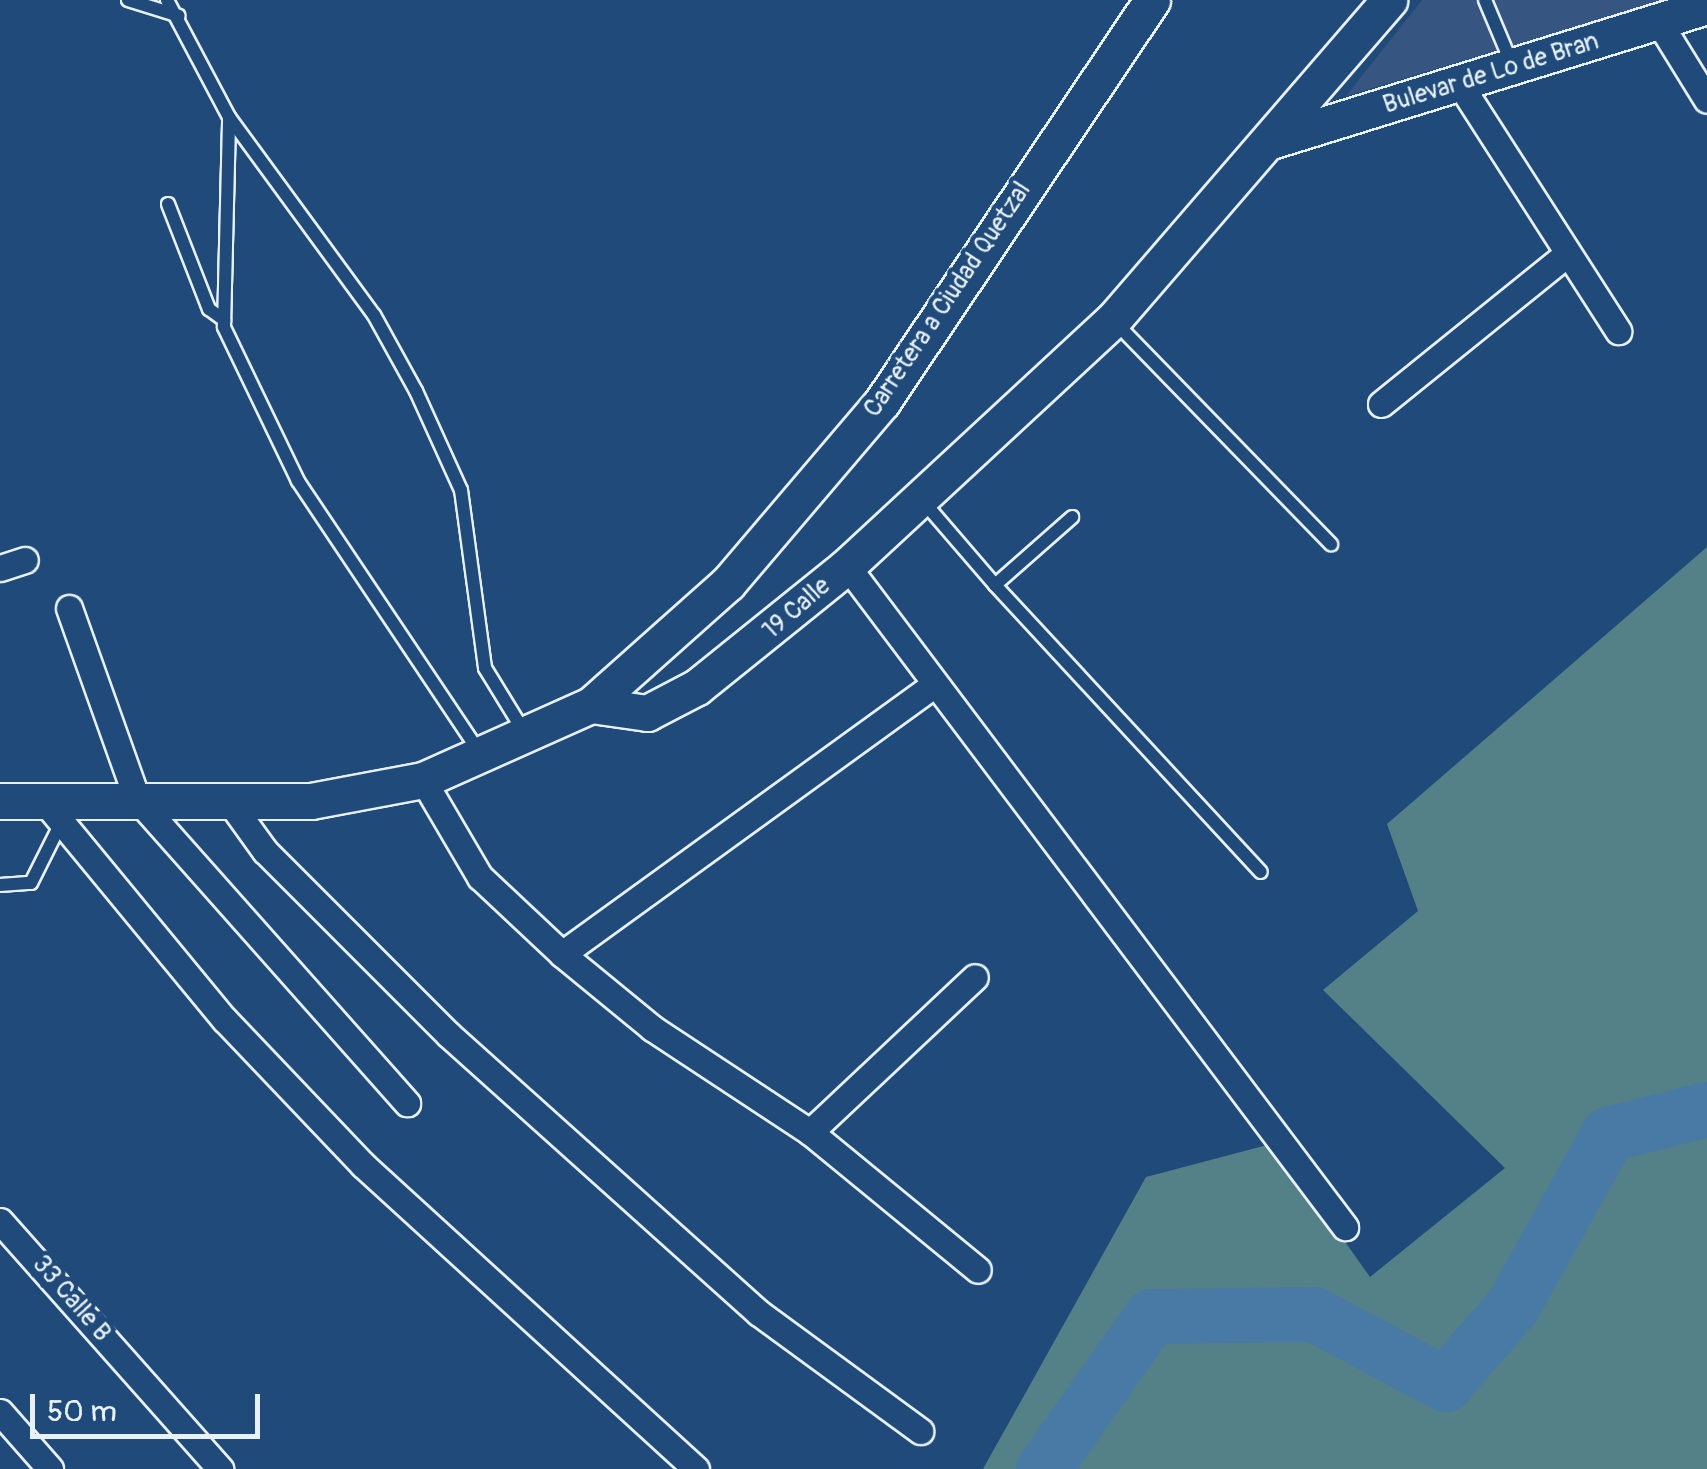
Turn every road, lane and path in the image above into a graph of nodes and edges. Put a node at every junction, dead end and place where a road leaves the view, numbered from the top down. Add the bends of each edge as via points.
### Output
1 (128, 0) edge
2 (167, 0) edge
3 (1152, 0) edge
4 (1388, 0) edge
5 (1485, 0) edge
6 (1707, 6) edge
7 (178, 16) junction
8 (1660, 24) junction
9 (1513, 67) junction
10 (1459, 83) junction
11 (1707, 100) edge
12 (229, 117) junction
13 (1274, 140) junction
14 (168, 204) dead end
15 (1568, 253) junction
16 (224, 320) junction
17 (1113, 320) junction
18 (1618, 330) dead end
19 (1381, 404) dead end
20 (920, 498) junction
21 (1072, 517) dead end
22 (1331, 544) dead end
23 (847, 566) junction
24 (995, 584) junction
25 (69, 608) dead end
26 (934, 685) junction
27 (591, 705) junction
28 (528, 736) junction
29 (481, 755) junction
30 (422, 780) junction
31 (226, 797) junction
32 (137, 799) junction
33 (0, 801) edge
34 (53, 812) junction
35 (1261, 872) dead end
36 (0, 885) edge
37 (562, 954) junction
38 (975, 977) dead end
39 (407, 1104) dead end
40 (810, 1132) junction
41 (0, 1220) edge
42 (1344, 1227) dead end
43 (978, 1270) dead end
44 (0, 1412) edge
45 (920, 1430) dead end
46 (50, 1469) edge
47 (220, 1469) edge
48 (696, 1469) edge

1 - 7 lane
2 - 7 lane
3 - 27 street, Carretera a Ciudad Quetzal via 882,402 728,583
4 - 13 street, 19 Calle
5 - 9 lane
6 - 8 street, Bulevar de Lo de Bran
7 - 12 lane
8 - 9 street, Bulevar de Lo de Bran
8 - 11 street
9 - 10 street, Bulevar de Lo de Bran
10 - 13 street, Bulevar de Lo de Bran
10 - 15 street
12 - 16 lane
12 - 28 lane via 374,315 416,391 461,490 485,668
13 - 17 street, 19 Calle
14 - 16 lane via 209,309
15 - 18 street
15 - 19 street
16 - 29 lane via 298,481
17 - 20 street, 19 Calle
17 - 22 lane
20 - 23 street, 19 Calle
20 - 24 lane
21 - 24 lane
23 - 26 street
23 - 27 street, 19 Calle via 697,687 648,713
24 - 35 lane
25 - 32 street
26 - 37 street
26 - 42 street
27 - 28 street
28 - 29 street
29 - 30 street
30 - 31 street via 311,800
30 - 37 street via 480,877
31 - 32 street
31 - 45 street via 265,850 449,1035 759,1313
32 - 34 street
32 - 39 street
33 - 34 street
34 - 36 lane via 31,884
34 - 48 street via 225,1020 363,1165
37 - 40 street via 652,1028
38 - 40 street
40 - 43 street
41 - 47 street, 33 Calle B
44 - 46 street

